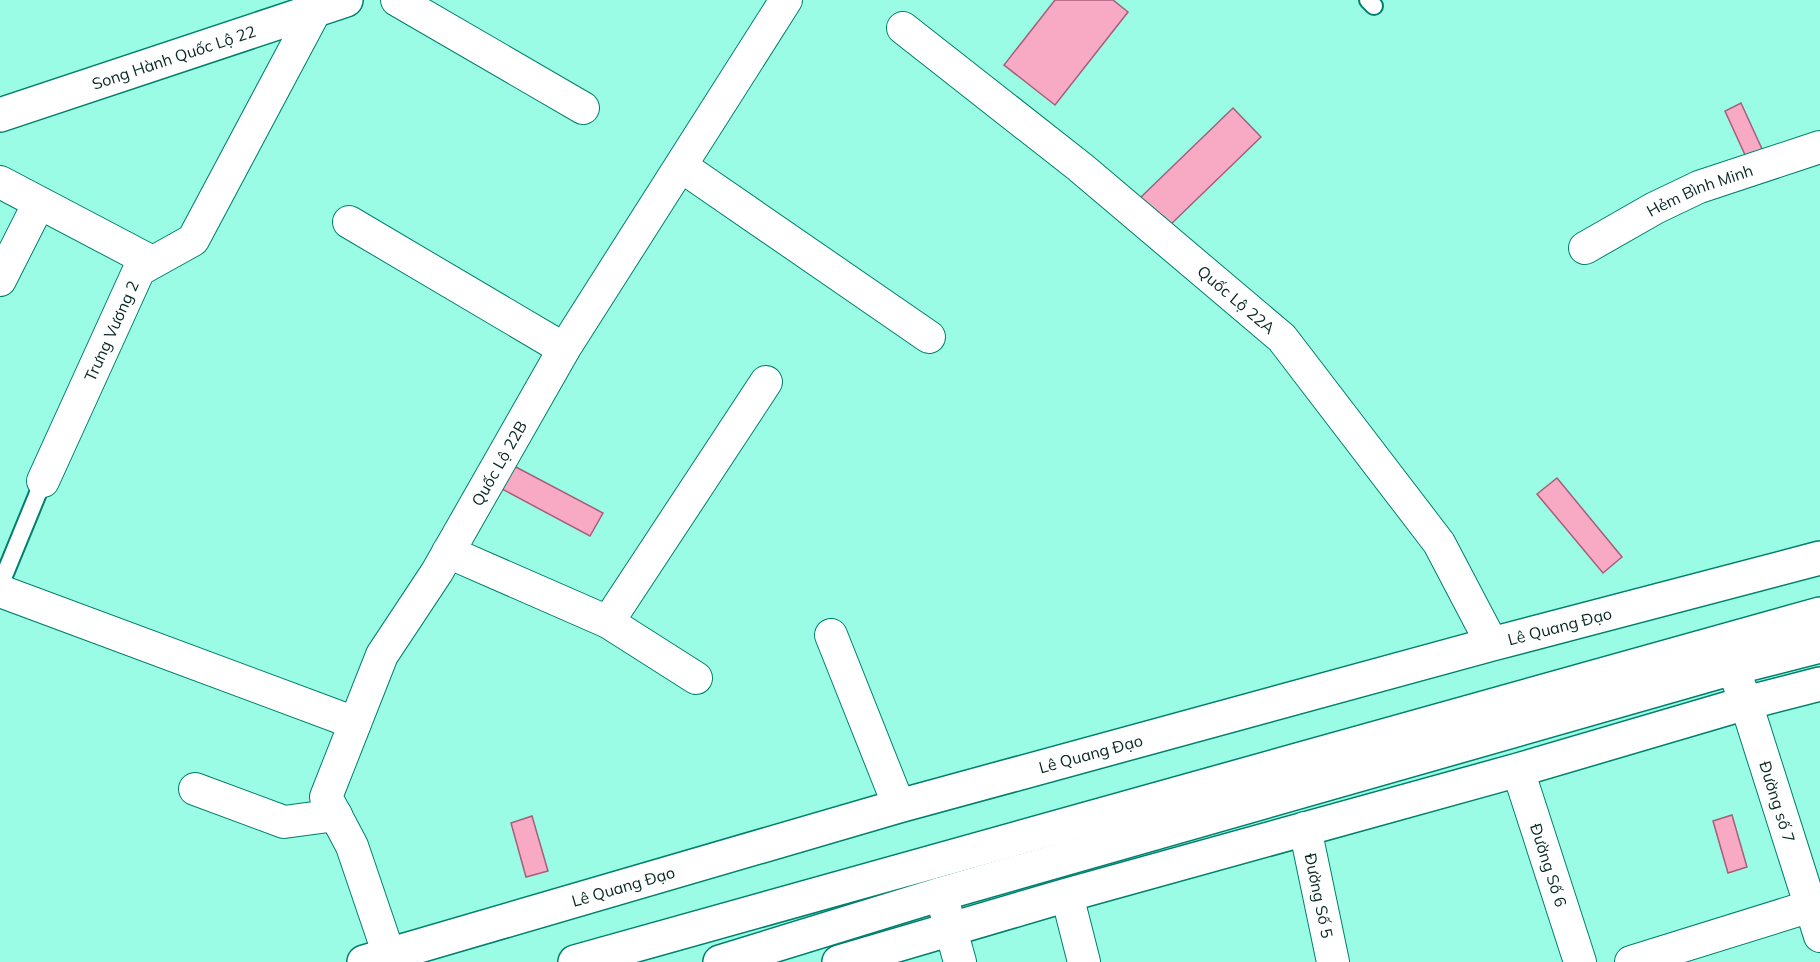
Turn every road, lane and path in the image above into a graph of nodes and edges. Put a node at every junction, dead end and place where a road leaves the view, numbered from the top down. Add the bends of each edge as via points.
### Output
1 (346, 0) edge
2 (397, 0) edge
3 (786, 0) edge
4 (315, 11) junction
5 (903, 28) dead end
6 (583, 108) dead end
7 (0, 115) edge
8 (1816, 154) edge
9 (681, 166) junction
10 (0, 182) edge
11 (39, 203) junction
12 (349, 222) dead end
13 (1585, 248) dead end
14 (152, 262) junction
15 (0, 280) edge
16 (928, 337) dead end
17 (564, 349) junction
18 (766, 382) dead end
19 (43, 481) joint
20 (448, 552) junction
21 (1820, 558) edge
22 (1, 582) edge
23 (1820, 614) edge
24 (608, 622) junction
25 (831, 635) dead end
26 (1491, 644) junction
27 (1820, 646) edge
28 (1733, 668) junction
29 (696, 678) dead end
30 (1820, 684) edge
31 (1746, 703) junction
32 (355, 723) junction
33 (1518, 770) junction
34 (195, 789) dead end
35 (899, 806) junction
36 (336, 815) junction
37 (1305, 828) junction
38 (941, 894) junction
39 (1067, 895) junction
40 (1811, 906) junction
41 (843, 926) junction
42 (951, 930) junction
43 (1820, 936) edge
44 (377, 958) edge
45 (847, 961) edge
46 (575, 962) edge
47 (720, 962) edge
48 (960, 962) edge
49 (1084, 962) edge
50 (1333, 962) edge
51 (1580, 962) edge
52 (1631, 962) edge

1 - 4 main road, Song Hành Quốc Lộ 22
2 - 6 street
3 - 9 street, Quốc Lộ 22B
4 - 7 main road, Song Hành Quốc Lộ 22
4 - 14 street, Trưng Vương 2 via 193,240
5 - 26 street, Quốc Lộ 22A via 1080,167 1282,338 1439,543
8 - 13 street, Hẻm Bình Minh via 1700,187
9 - 16 street
9 - 17 street, Quốc Lộ 22B
10 - 11 street
11 - 14 street
11 - 15 street
12 - 17 street
14 - 19 street, Trưng Vương 2 via 139,270
17 - 20 street, Quốc Lộ 22B
18 - 24 street
19 - 22 lane, Trưng Vương 2
20 - 24 street
20 - 32 street, Quốc Lộ 22B via 382,655
21 - 26 main road, Lê Quang Đạo
22 - 32 street
23 - 46 main road
24 - 29 street
25 - 35 street
26 - 35 main road, Lê Quang Đạo
27 - 28 main road
28 - 31 street, Đường số 7
28 - 38 main road
30 - 31 main road
31 - 33 main road
31 - 40 street, Đường số 7
32 - 36 street, Quốc Lộ 22B via 326,797
33 - 37 main road
33 - 51 street, Đường Số 6
34 - 36 street via 284,822
35 - 44 main road, Lê Quang Đạo
36 - 44 street, Quốc Lộ 22B via 352,846
37 - 39 main road
37 - 50 street, Đường Số 5
38 - 41 main road
38 - 42 street
39 - 42 main road
39 - 49 street
40 - 43 street, Đường số 7
40 - 52 street
41 - 45 street
41 - 47 main road
42 - 45 main road
42 - 48 street

